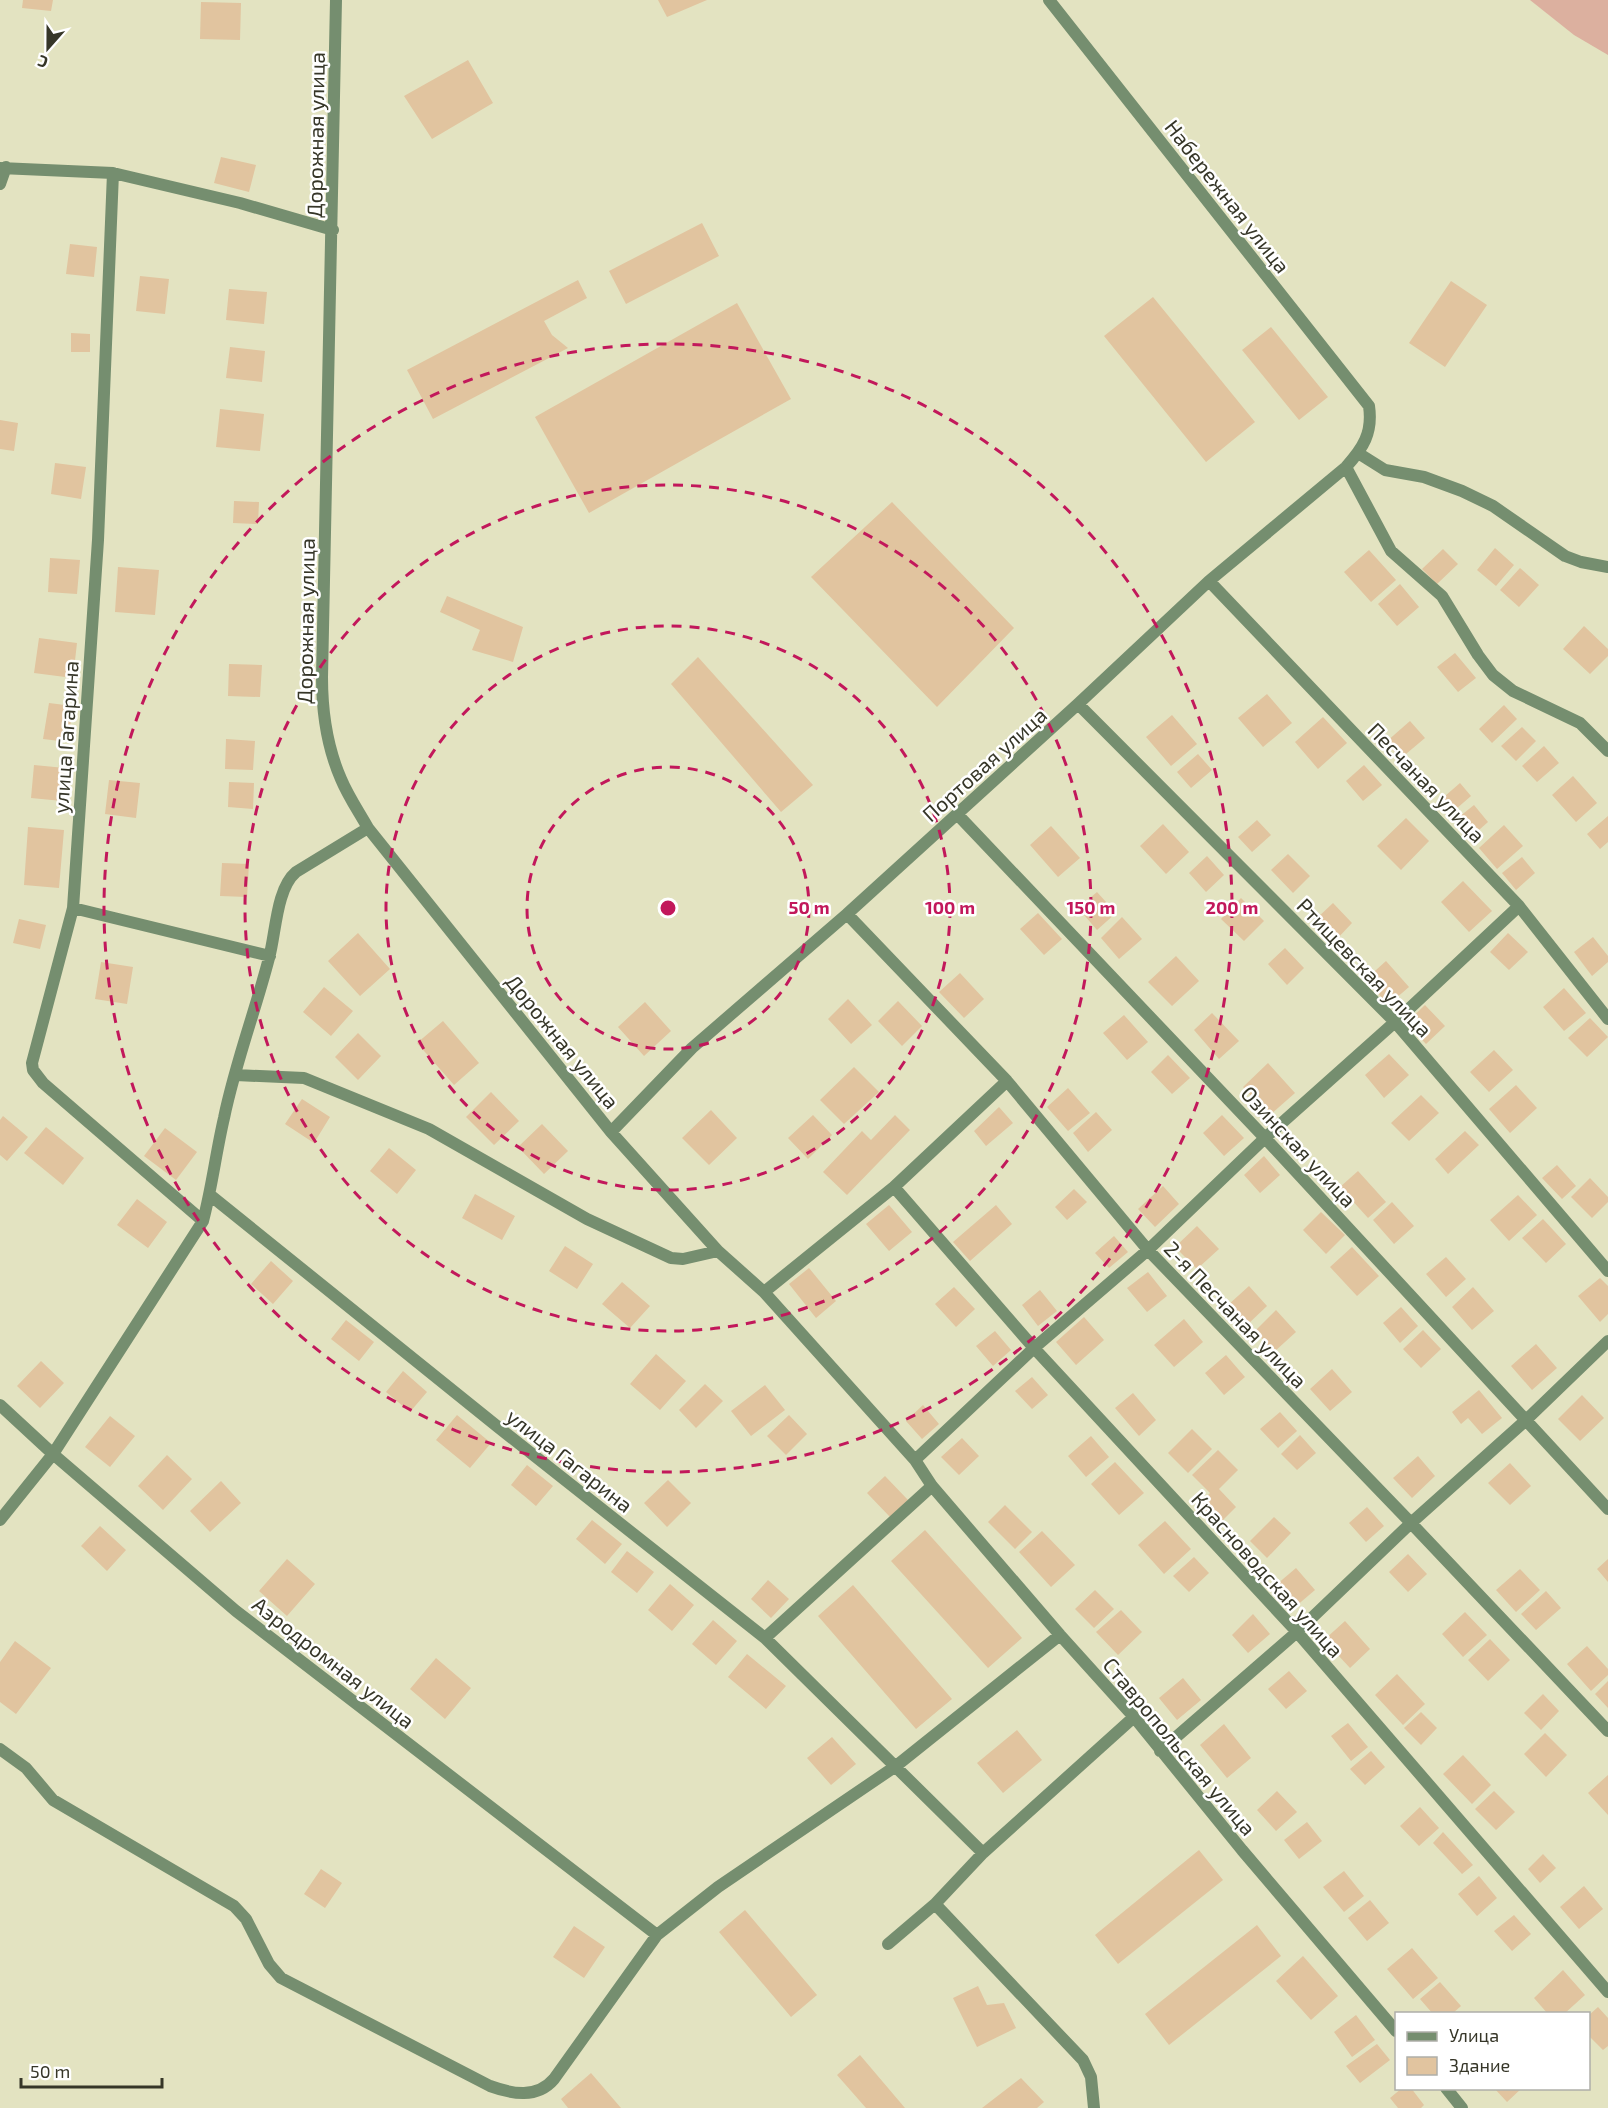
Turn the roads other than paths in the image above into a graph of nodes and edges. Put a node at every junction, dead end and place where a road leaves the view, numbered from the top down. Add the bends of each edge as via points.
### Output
1 (336, 0) edge
2 (1049, 0) edge
3 (3, 167) edge
4 (113, 173) junction
5 (0, 184) edge
6 (333, 230) junction
7 (1371, 418) joint
8 (1358, 453) junction
9 (1346, 467) junction
10 (1608, 567) edge
11 (1209, 581) junction
12 (1078, 704) junction
13 (1608, 751) edge
14 (957, 814) junction
15 (368, 828) junction
16 (1519, 906) junction
17 (73, 908) junction
18 (847, 914) junction
19 (270, 956) junction
20 (1608, 1019) edge
21 (1395, 1022) junction
22 (236, 1075) junction
23 (1006, 1081) junction
24 (610, 1132) junction
25 (1265, 1138) junction
26 (894, 1187) junction
27 (210, 1195) junction
28 (203, 1221) junction
29 (1148, 1250) junction
30 (718, 1251) junction
31 (1608, 1271) edge
32 (764, 1292) junction
33 (1608, 1341) edge
34 (1034, 1348) junction
35 (0, 1405) edge
36 (1525, 1421) junction
37 (53, 1454) junction
38 (915, 1460) junction
39 (932, 1486) junction
40 (1608, 1509) edge
41 (0, 1520) edge
42 (1411, 1523) junction
43 (1297, 1632) junction
44 (1060, 1635) junction
45 (765, 1638) junction
46 (1134, 1717) junction
47 (1608, 1731) edge
48 (0, 1749) edge
49 (1160, 1751) junction
50 (896, 1766) junction
51 (983, 1853) junction
52 (935, 1904) junction
53 (657, 1935) junction
54 (888, 1944) dead end
55 (1608, 1992) edge
56 (1395, 2030) edge
57 (1448, 2090) edge
58 (1094, 2108) edge
59 (1462, 2108) edge

1 - 6 street, Дорожная улица
2 - 7 street, Набережная улица via 1369,406
3 - 4 street
3 - 5 street
4 - 6 street
4 - 17 street, улица Гагарина via 98,540
6 - 15 street, Дорожная улица via 322,706 340,778
7 - 8 street, Портовая улица via 1369,433
8 - 9 street, Портовая улица
8 - 10 street via 1385,470 1424,477 1462,491 1493,506 1565,556
9 - 11 street, Портовая улица
9 - 13 street via 1391,551 1442,596 1493,675 1513,692 1580,723
11 - 12 street, Портовая улица
11 - 16 street, Песчаная улица
12 - 14 street, Портовая улица
12 - 21 street, Ртищевская улица
14 - 18 street, Портовая улица
14 - 25 street, Озинская улица
15 - 19 street via 292,876 282,896
15 - 24 street, Дорожная улица
16 - 20 street, Песчаная улица
16 - 21 street
17 - 19 street
17 - 28 street, улица Гагарина via 33,1057 33,1070 43,1083
18 - 23 street, 2-я Песчаная улица
18 - 24 street, Портовая улица via 692,1048
19 - 22 street
21 - 25 street
21 - 31 street, Ртищевская улица
22 - 27 street via 224,1116
22 - 30 street via 304,1078 429,1129 587,1219 671,1258
23 - 26 street
23 - 29 street, 2-я Песчаная улица
24 - 30 street, Дорожная улица
25 - 29 street
25 - 36 street, Озинская улица
26 - 32 street
26 - 34 street, Красноводская улица
27 - 28 street
27 - 45 street, улица Гагарина
28 - 37 street
29 - 34 street
29 - 42 street, 2-я Песчаная улица
30 - 32 street, Дорожная улица
32 - 38 street, Дорожная улица
33 - 36 street
34 - 38 street
34 - 43 street, Красноводская улица
35 - 37 street, Аэродромная улица
36 - 40 street, Озинская улица
36 - 42 street
37 - 41 street
37 - 53 street, Аэродромная улица via 236,1611
38 - 39 street, Дорожная улица
39 - 44 street, Ставропольская улица
39 - 45 street
42 - 43 street
42 - 47 street, 2-я Песчаная улица
43 - 49 street
43 - 55 street, Красноводская улица
44 - 46 street, Ставропольская улица
44 - 50 street
45 - 50 street, улица Гагарина
46 - 49 street, Ставропольская улица
46 - 51 street
48 - 53 street via 26,1768 53,1800 234,1906 281,1978 509,2093 548,2086
49 - 56 street, Ставропольская улица
50 - 51 street, улица Гагарина
50 - 53 street via 718,1887
51 - 52 street
52 - 54 street
52 - 58 street via 1083,2060 1091,2077
57 - 59 street

